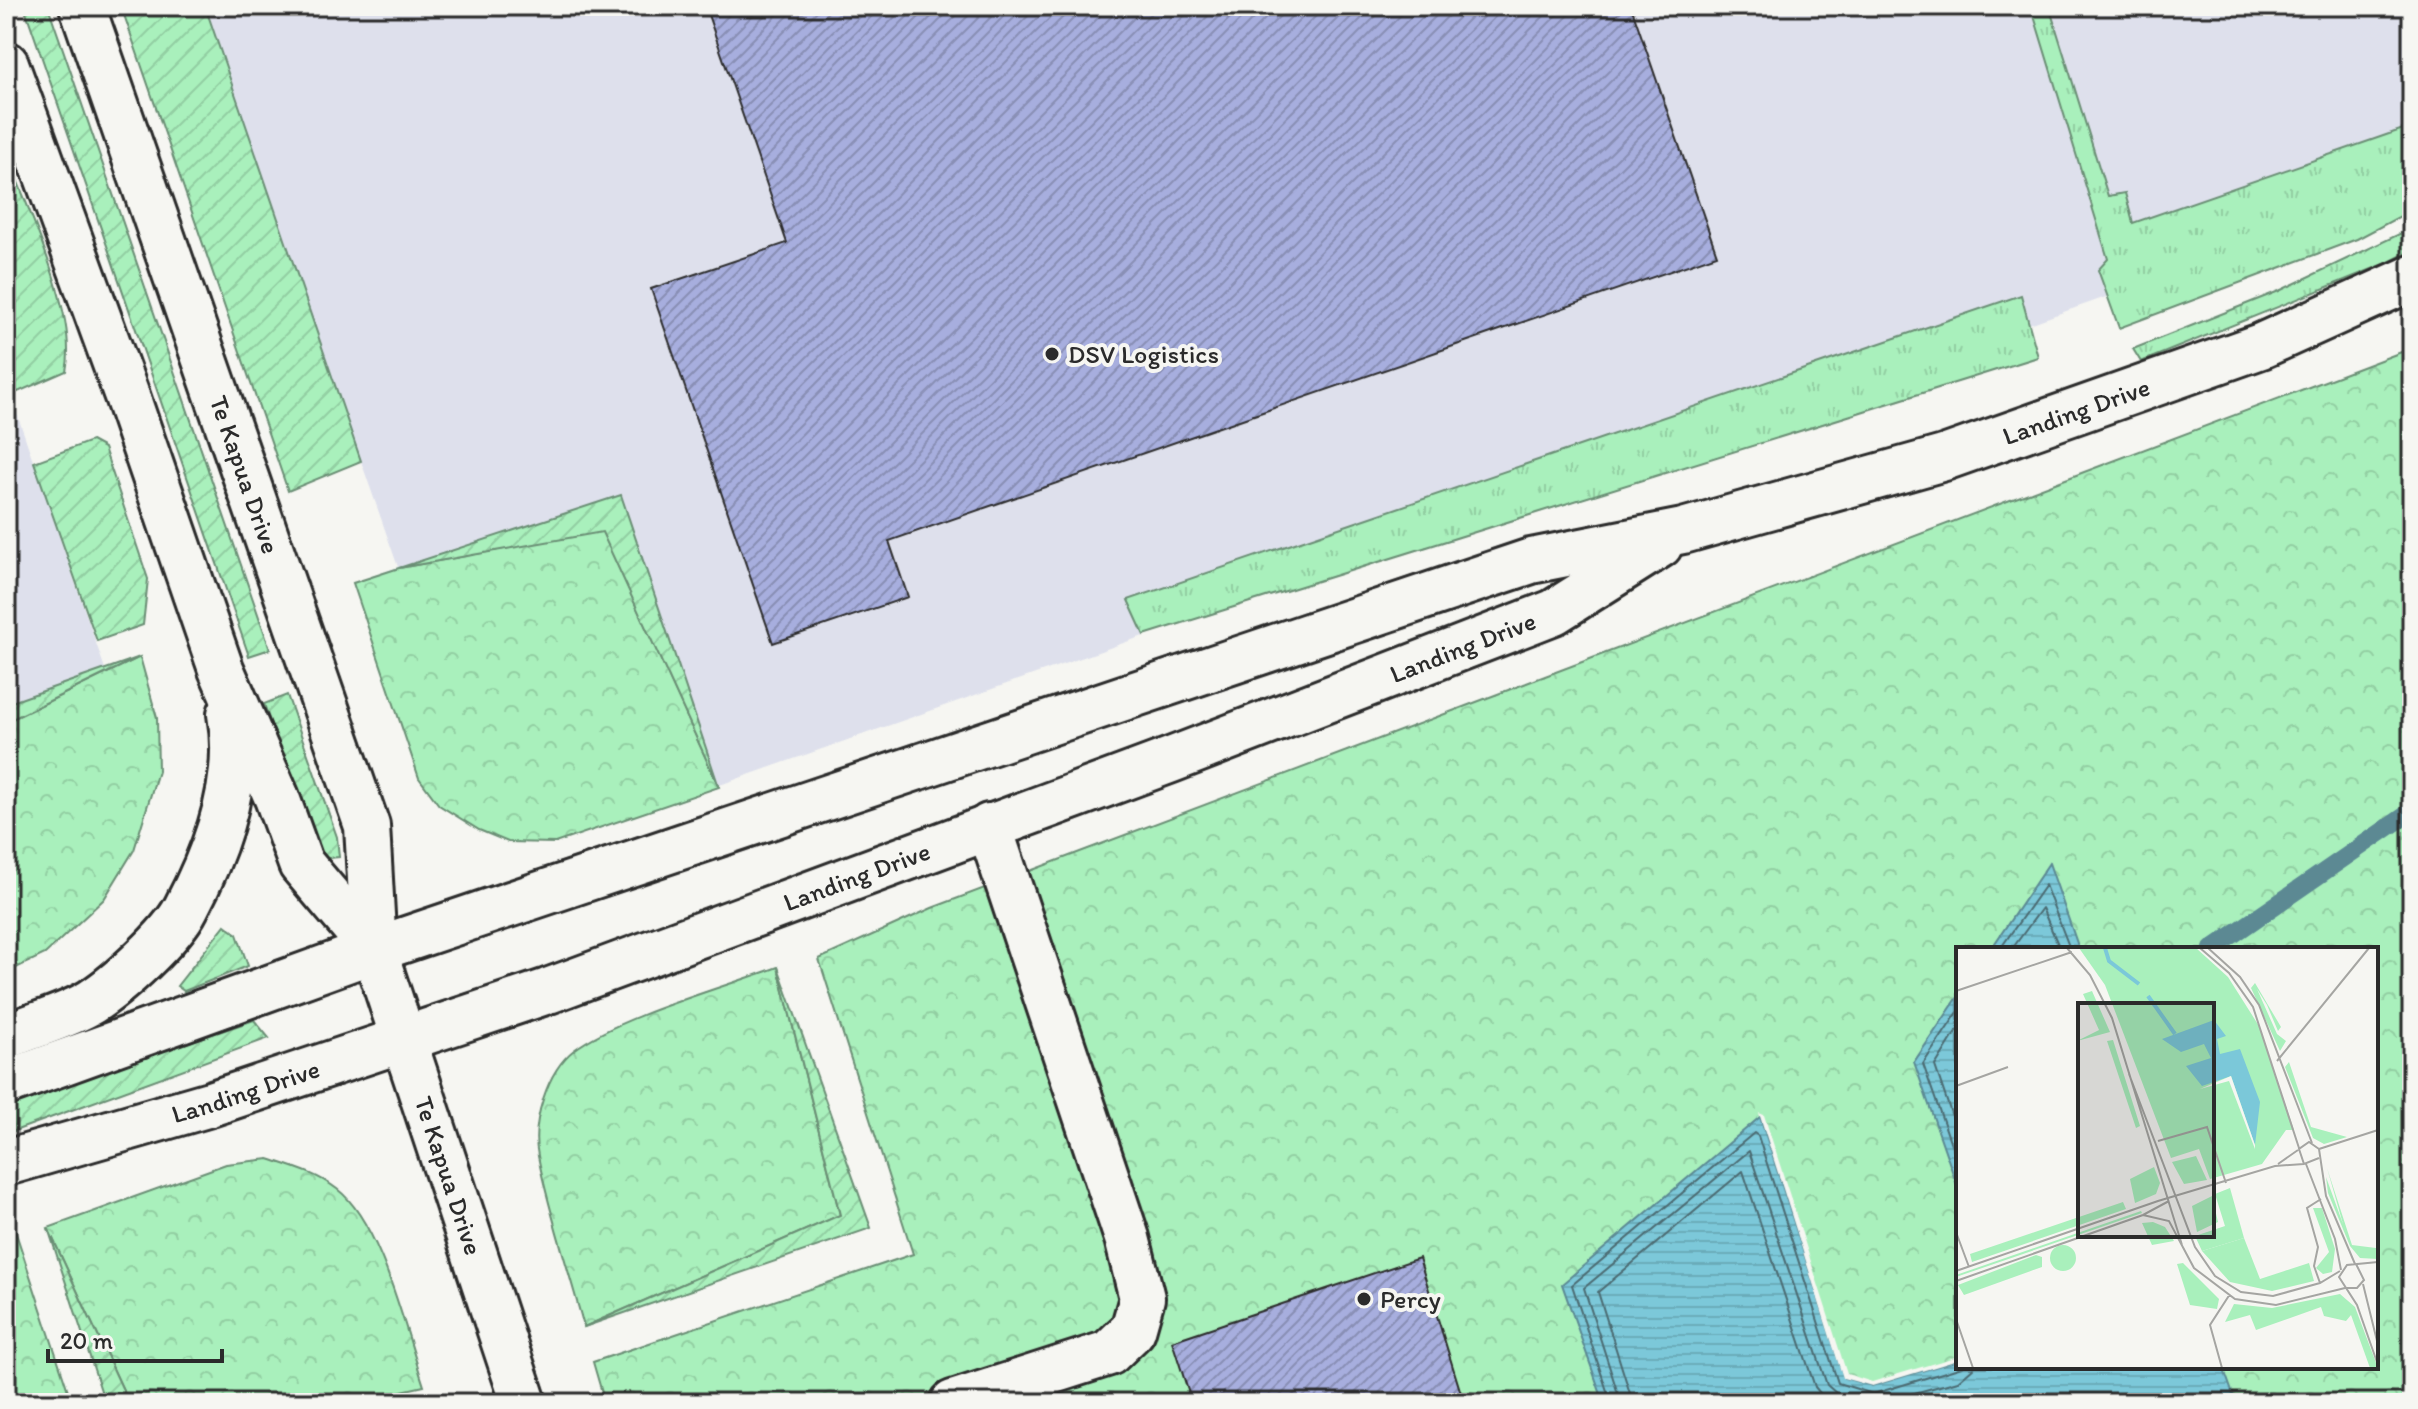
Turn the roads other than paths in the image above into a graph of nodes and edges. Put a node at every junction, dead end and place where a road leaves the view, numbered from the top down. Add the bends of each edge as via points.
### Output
1 (82, 6) edge
2 (6, 64) edge
3 (2412, 278) edge
4 (1683, 531) junction
5 (221, 669) junction
6 (989, 826) junction
7 (374, 950) junction
8 (6, 1037) edge
9 (402, 1039) junction
10 (6, 1083) edge
11 (6, 1163) edge
12 (524, 1403) edge
13 (953, 1403) edge

1 - 7 street, Te Kapua Drive via 367,826
2 - 5 street, Te Kapua Drive
3 - 4 street, Landing Drive via 2261,346 1944,458
4 - 6 street, Landing Drive via 1554,612
4 - 7 street, Landing Drive via 1531,561
5 - 7 street, Te Kapua Drive via 301,864
5 - 8 street via 232,728 232,777 219,830 186,909 161,943 91,1002
6 - 9 street, Landing Drive via 548,991
6 - 13 street via 1127,1238 1142,1298 1133,1330 1109,1353
7 - 9 street, Te Kapua Drive
7 - 10 street, Landing Drive
9 - 11 street, Landing Drive via 210,1104
9 - 12 street, Te Kapua Drive

